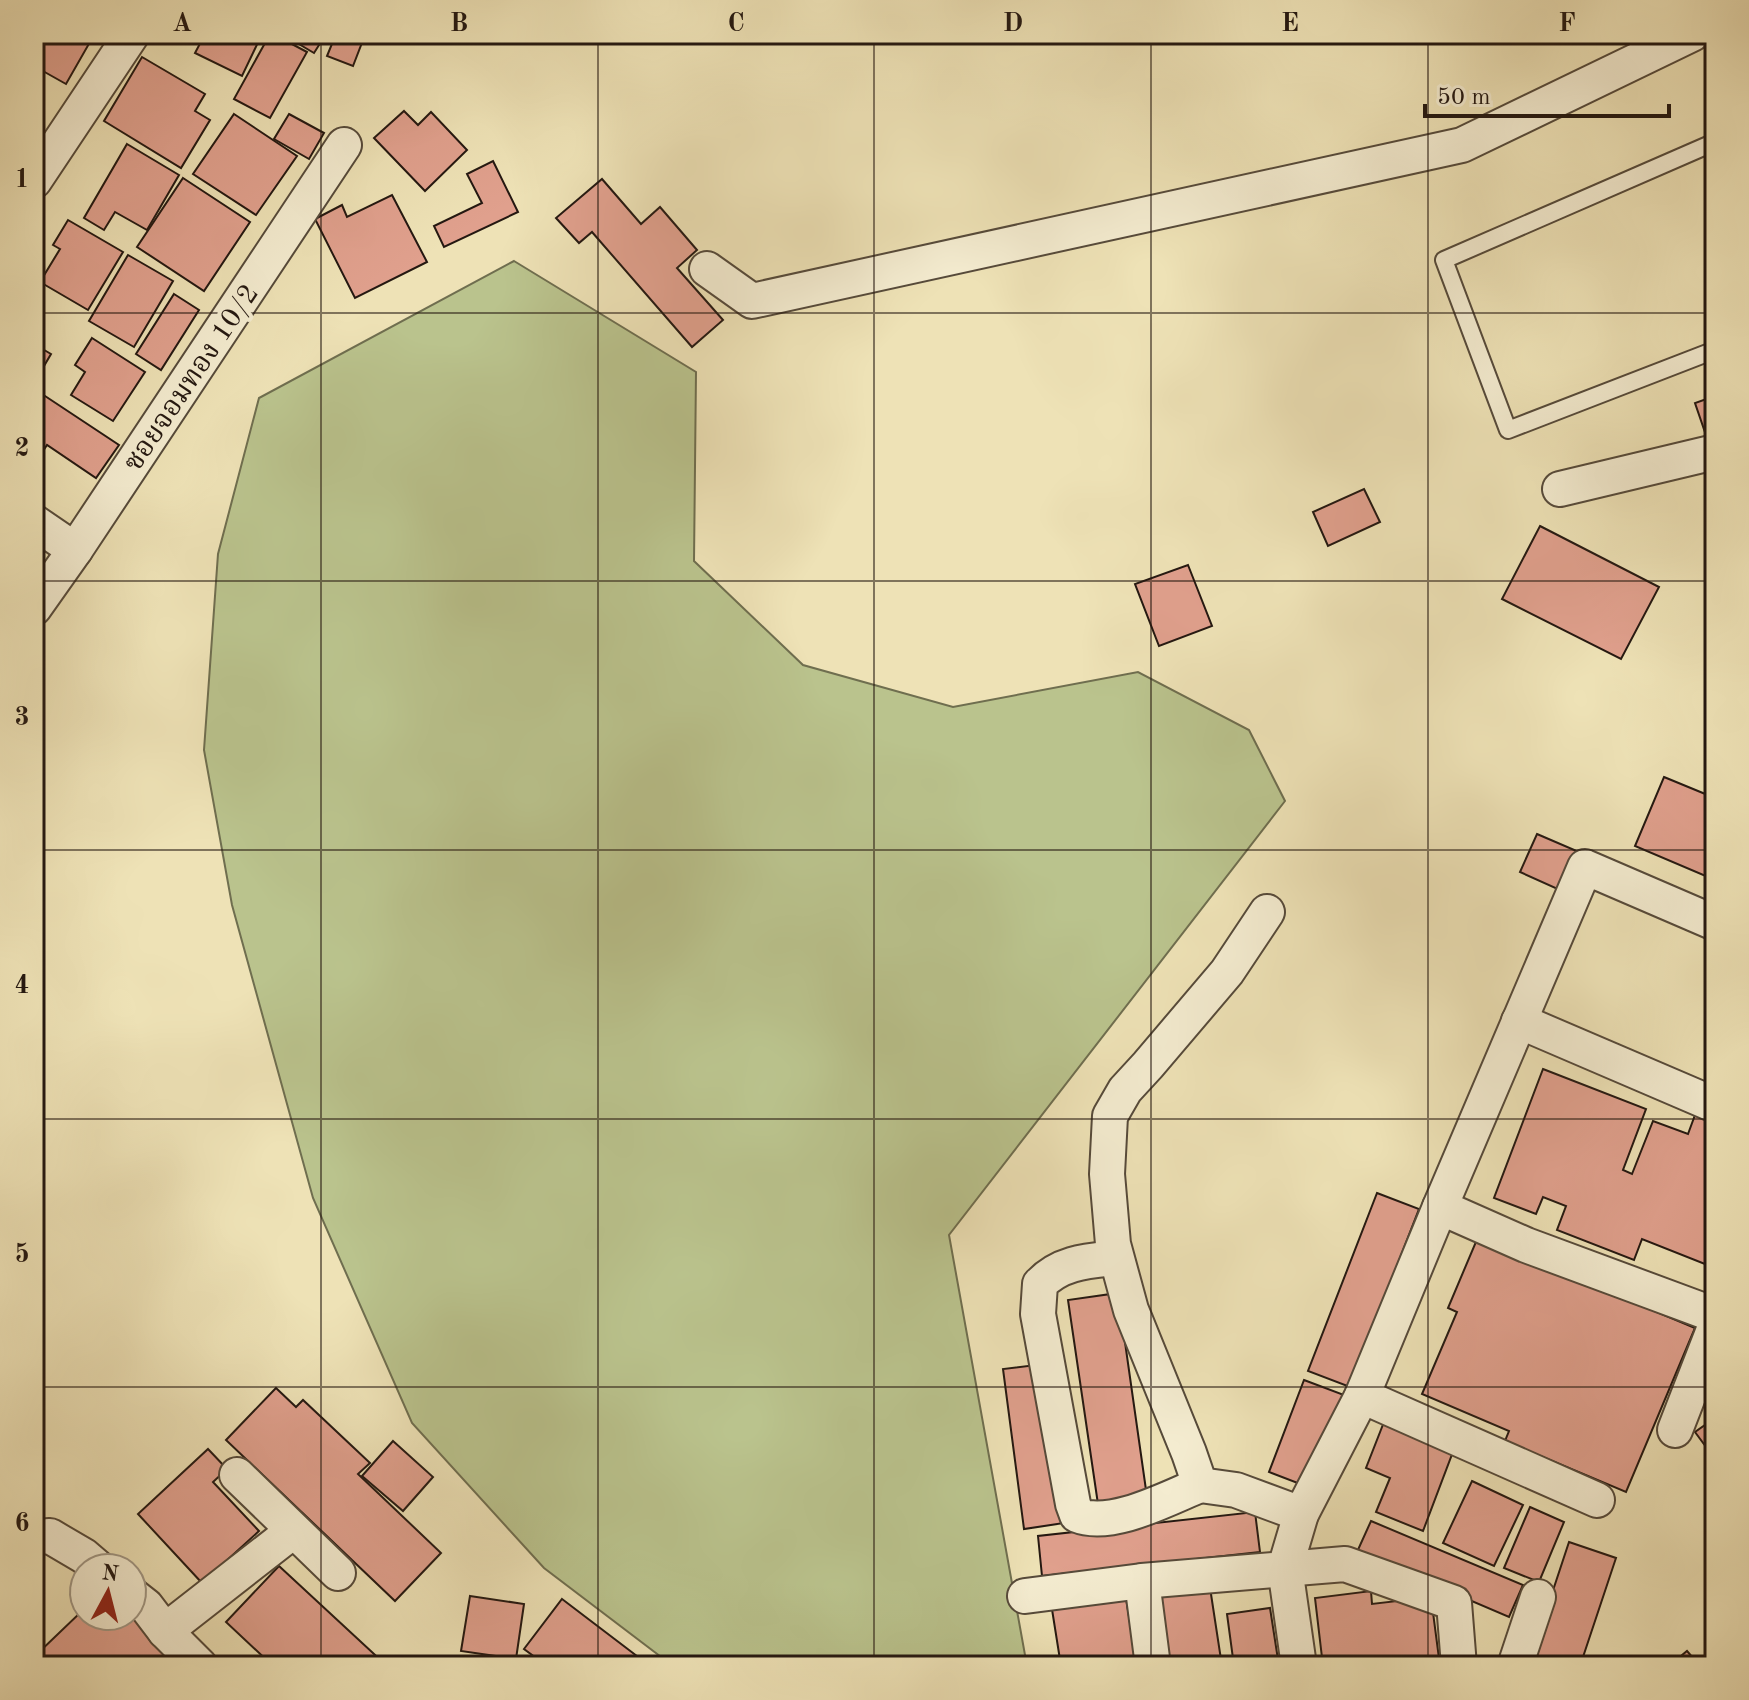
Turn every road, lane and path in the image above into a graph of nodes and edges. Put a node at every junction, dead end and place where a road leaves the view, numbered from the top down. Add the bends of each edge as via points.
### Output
1 (132, 34) edge
2 (1692, 34) edge
3 (1715, 142) edge
4 (344, 145) dead end
5 (34, 181) edge
6 (707, 269) dead end
7 (1715, 350) edge
8 (1715, 452) edge
9 (1560, 489) dead end
10 (34, 522) edge
11 (75, 550) junction
12 (34, 608) edge
13 (1267, 912) dead end
14 (1715, 923) edge
15 (1519, 1021) junction
16 (1715, 1105) edge
17 (1440, 1207) junction
18 (1116, 1258) junction
19 (1715, 1315) edge
20 (1715, 1327) edge
21 (1362, 1396) junction
22 (1675, 1430) dead end
23 (237, 1475) dead end
24 (1200, 1485) junction
25 (1597, 1500) dead end
26 (1301, 1514) junction
27 (293, 1531) junction
28 (34, 1537) edge
29 (77, 1552) edge
30 (1285, 1568) junction
31 (338, 1573) dead end
32 (1142, 1581) junction
33 (1025, 1596) dead end
34 (1538, 1597) dead end
35 (148, 1609) edge
36 (165, 1631) junction
37 (200, 1666) edge
38 (1153, 1666) edge
39 (1299, 1666) edge
40 (1459, 1666) edge
41 (1515, 1666) edge

1 - 5 street
2 - 6 street via 1462,145 752,301
3 - 7 lane via 1444,260 1508,430
4 - 11 street, ซอยจอมทอง 10/2
8 - 9 street
10 - 11 street
11 - 12 street, ซอยจอมทอง 10/2
13 - 18 street via 1227,972 1125,1090 1110,1116 1107,1174
14 - 15 street via 1585,867
15 - 16 street
15 - 17 street
17 - 19 street
17 - 21 street
18 - 24 street
18 - 24 street via 1052,1272 1040,1284 1038,1314 1077,1515 1088,1519 1138,1513
20 - 22 street
21 - 25 street
21 - 26 street
23 - 27 street
24 - 26 street via 1236,1490
26 - 30 street
27 - 31 street
27 - 36 street
28 - 29 street via 50,1536
30 - 32 street
30 - 39 street
30 - 40 street via 1345,1564 1454,1603
32 - 33 street
32 - 38 street
34 - 41 street
35 - 36 street
36 - 37 street

